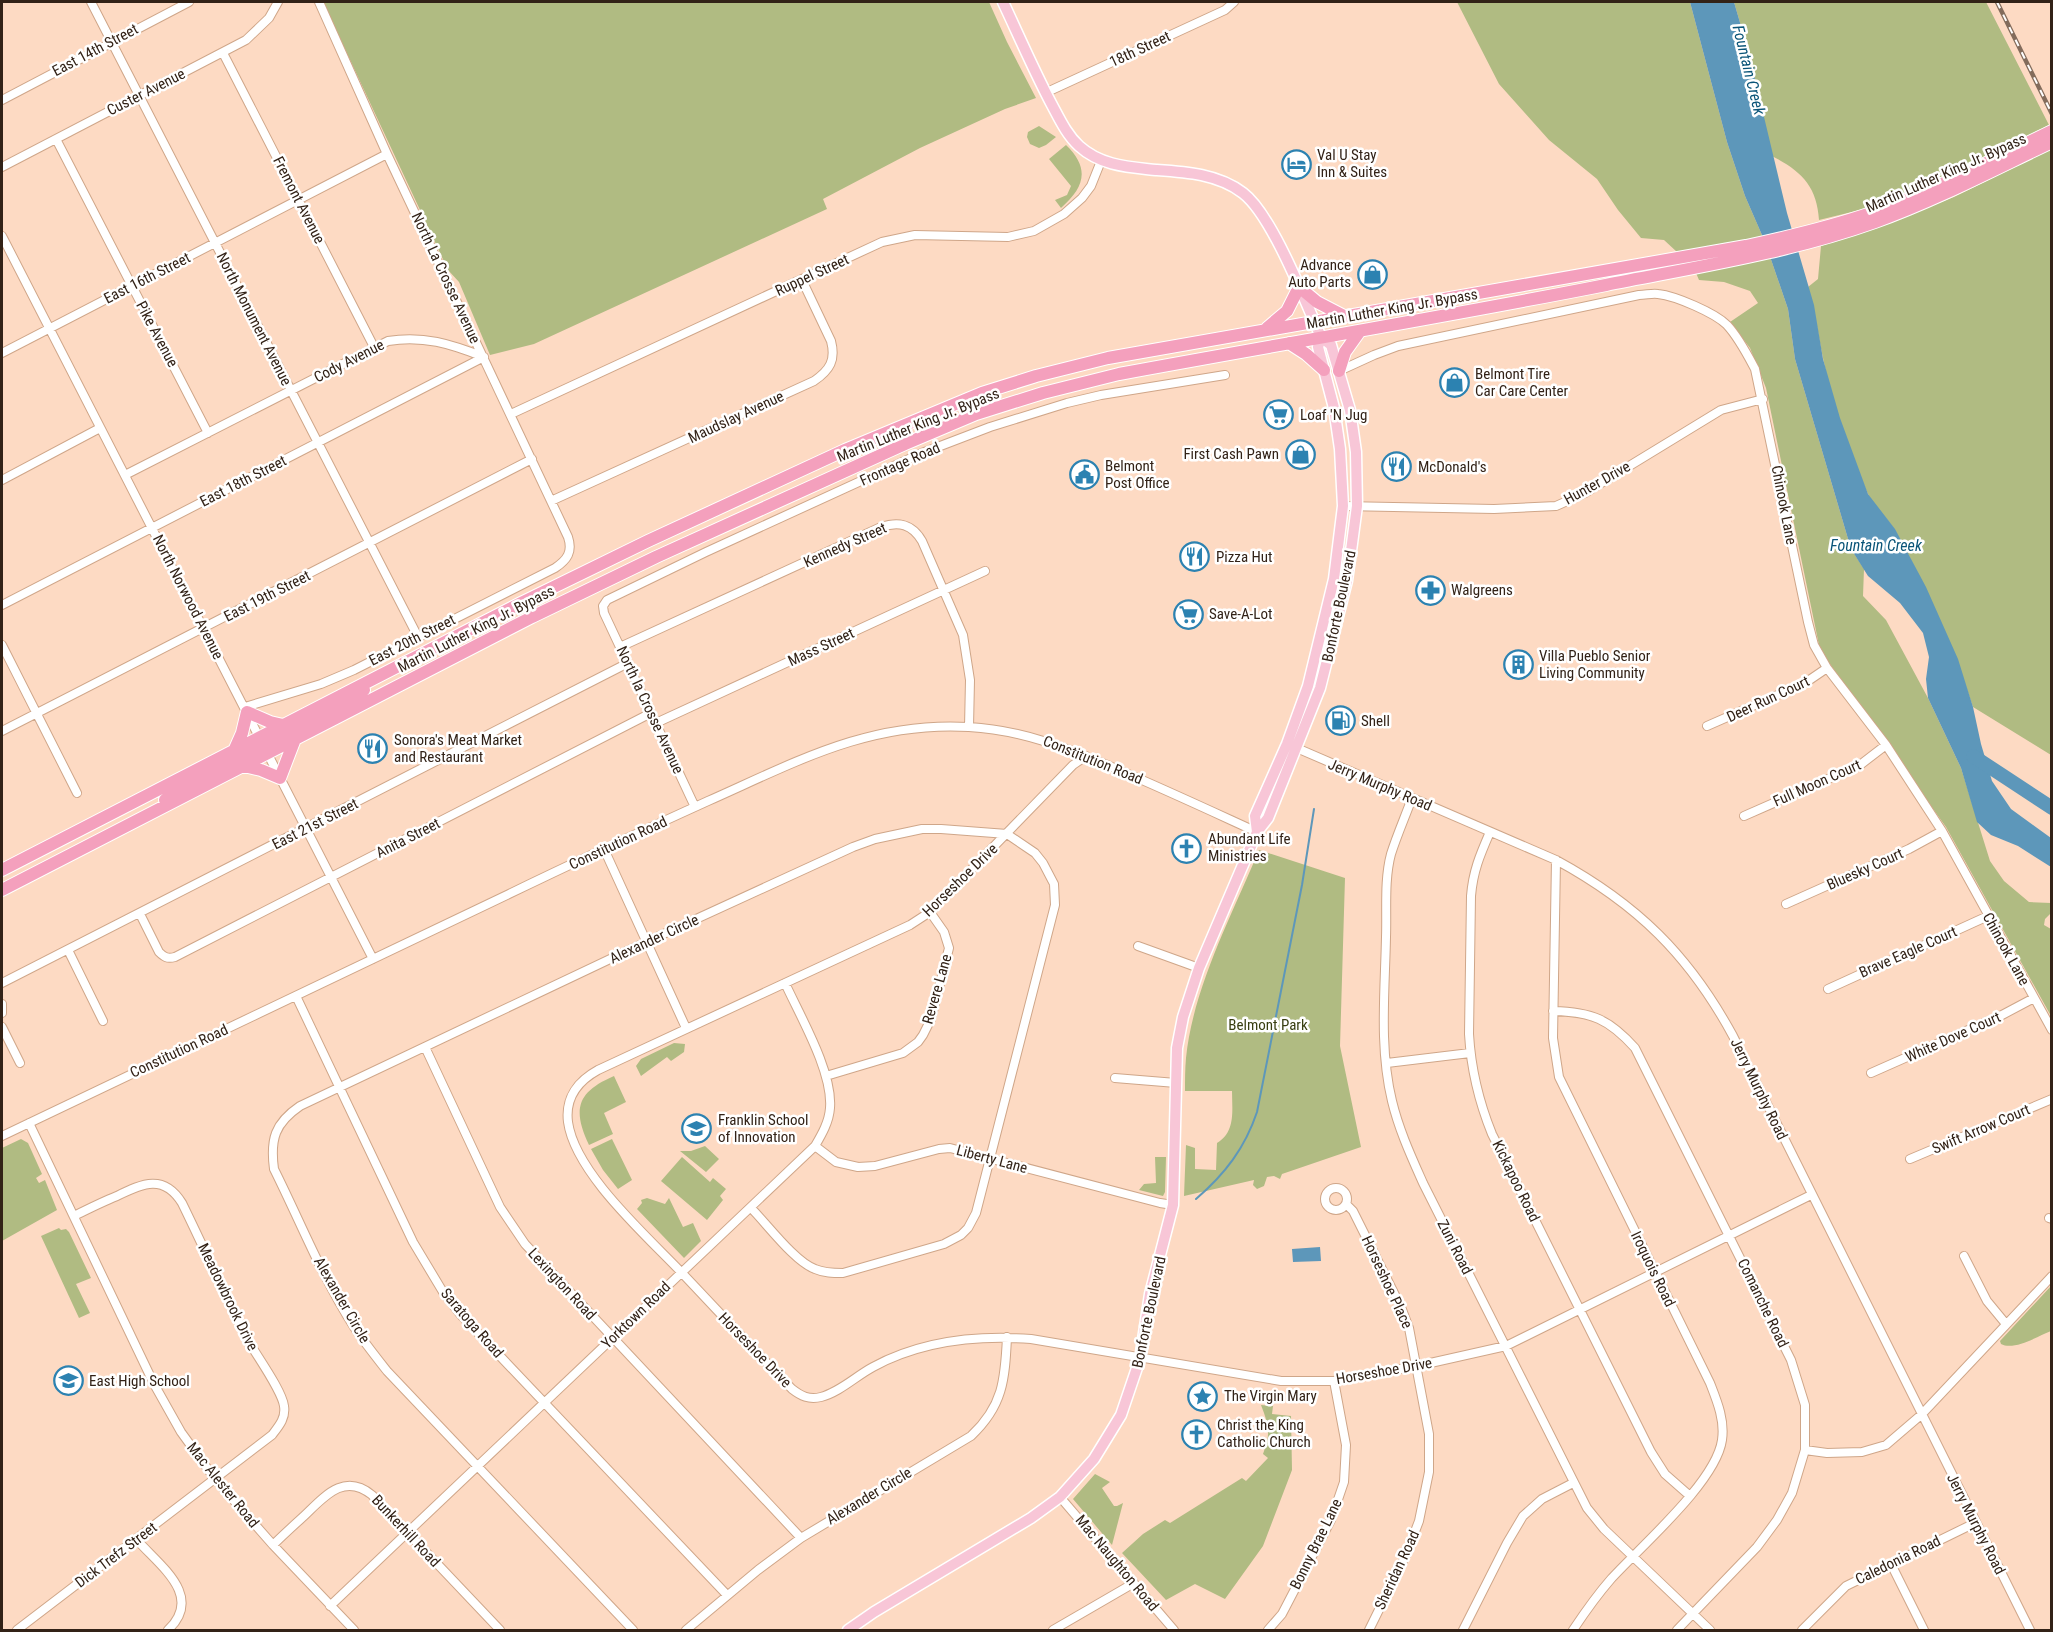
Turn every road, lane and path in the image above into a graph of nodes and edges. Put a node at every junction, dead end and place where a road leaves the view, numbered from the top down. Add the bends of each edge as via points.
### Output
1 (91, 2) edge
2 (189, 2) edge
3 (278, 2) edge
4 (319, 2) edge
5 (1003, 2) edge
6 (1234, 2) edge
7 (111, 41) junction
8 (223, 53) junction
9 (1045, 93) junction
10 (139, 96) junction
11 (2, 100) edge
12 (2052, 131) edge
13 (56, 139) junction
14 (2045, 142) edge
15 (387, 154) junction
16 (1101, 161) junction
17 (2, 167) edge
18 (298, 200) junction
19 (2, 236) edge
20 (215, 243) junction
21 (1748, 251) junction
22 (802, 280) junction
23 (132, 286) junction
24 (1299, 287) junction
25 (1344, 316) junction
26 (1314, 321) junction
27 (49, 329) junction
28 (1266, 329) junction
29 (1360, 331) junction
30 (1321, 337) junction
31 (1289, 343) junction
32 (374, 347) junction
33 (2, 353) edge
34 (484, 357) junction
35 (1324, 370) junction
36 (1339, 371) junction
37 (1225, 375) dead end
38 (291, 391) junction
39 (1763, 399) junction
40 (511, 414) junction
41 (100, 428) junction
42 (208, 433) junction
43 (318, 442) junction
44 (532, 459) junction
45 (125, 475) junction
46 (2, 480) edge
47 (551, 501) junction
48 (1343, 506) junction
49 (1357, 506) junction
50 (152, 527) junction
51 (369, 543) junction
52 (569, 554) joint
53 (986, 571) dead end
54 (944, 590) junction
55 (2, 604) edge
56 (604, 614) joint
57 (204, 628) junction
58 (418, 637) junction
59 (2, 645) edge
60 (620, 647) junction
61 (628, 663) junction
62 (1827, 668) junction
63 (386, 672) junction
64 (246, 710) junction
65 (651, 712) junction
66 (37, 714) junction
67 (656, 723) junction
68 (283, 725) junction
69 (1707, 726) dead end
70 (969, 727) junction
71 (2, 731) edge
72 (295, 740) junction
73 (264, 745) junction
74 (1291, 746) junction
75 (1886, 746) junction
76 (234, 751) junction
77 (1086, 756) junction
78 (244, 766) junction
79 (280, 778) junction
80 (77, 793) dead end
81 (1412, 798) junction
82 (695, 807) junction
83 (146, 816) junction
84 (1744, 816) dead end
85 (306, 828) junction
86 (1942, 831) junction
87 (1257, 832) junction
88 (1490, 832) junction
89 (1007, 834) junction
90 (604, 849) junction
91 (1556, 860) junction
92 (2, 870) edge
93 (331, 877) junction
94 (2, 890) edge
95 (1786, 904) dead end
96 (930, 912) junction
97 (140, 914) junction
98 (1988, 916) junction
99 (646, 942) junction
100 (1138, 946) dead end
101 (68, 950) junction
102 (373, 959) junction
103 (1199, 968) junction
104 (2, 983) edge
105 (785, 983) junction
106 (1828, 989) dead end
107 (296, 996) junction
108 (2034, 998) junction
109 (2, 1005) edge
110 (1553, 1011) junction
111 (2, 1013) edge
112 (104, 1021) dead end
113 (2, 1027) edge
114 (686, 1028) junction
115 (2052, 1030) edge
116 (425, 1047) junction
117 (1470, 1053) junction
118 (20, 1063) dead end
119 (1387, 1063) junction
120 (1871, 1073) dead end
121 (826, 1076) junction
122 (1115, 1078) dead end
123 (1176, 1083) junction
124 (340, 1087) junction
125 (2052, 1099) edge
126 (29, 1123) junction
127 (2, 1136) edge
128 (814, 1146) junction
129 (990, 1159) junction
130 (1910, 1159) dead end
131 (1811, 1195) junction
132 (1346, 1203) dead end
133 (1173, 1205) junction
134 (751, 1208) junction
135 (74, 1216) junction
136 (1730, 1236) junction
137 (1964, 1256) dead end
138 (681, 1272) junction
139 (1655, 1272) junction
140 (2052, 1276) edge
141 (1580, 1310) junction
142 (2006, 1324) junction
143 (1007, 1337) junction
144 (612, 1338) junction
145 (1506, 1346) junction
146 (1140, 1359) junction
147 (1417, 1366) junction
148 (1334, 1381) junction
149 (545, 1403) junction
150 (1921, 1415) junction
151 (1805, 1450) junction
152 (477, 1467) junction
153 (215, 1479) junction
154 (1573, 1483) junction
155 (1690, 1496) junction
156 (1060, 1497) junction
157 (1975, 1523) junction
158 (407, 1533) junction
159 (801, 1538) junction
160 (136, 1540) junction
161 (273, 1545) junction
162 (1632, 1556) junction
163 (1891, 1564) junction
164 (1134, 1583) junction
165 (727, 1595) junction
166 (330, 1606) junction
167 (1692, 1614) junction
168 (1064, 1628) edge
169 (17, 1630) edge
170 (168, 1630) edge
171 (354, 1630) edge
172 (500, 1630) edge
173 (633, 1630) edge
174 (686, 1630) edge
175 (848, 1630) edge
176 (1053, 1630) edge
177 (1174, 1630) edge
178 (1268, 1630) edge
179 (1368, 1630) edge
180 (1463, 1630) edge
181 (1573, 1630) edge
182 (1677, 1630) edge
183 (1710, 1630) edge
184 (1802, 1630) edge
185 (1924, 1630) edge
186 (2030, 1630) edge

1 - 7 street, North Monument Avenue
2 - 7 street, East 14th Street
3 - 8 street, Custer Avenue via 259,29
4 - 15 street, North La Crosse Avenue
5 - 9 main road
6 - 9 street, 18th Street via 1225,10
7 - 10 street, North Monument Avenue
7 - 11 street, East 14th Street
8 - 10 street, Custer Avenue
8 - 18 street, Fremont Avenue
9 - 16 main road via 1065,130 1080,147
10 - 13 street, Custer Avenue
10 - 20 street, North Monument Avenue
12 - 14 highway, Martin Luther King Jr. Bypass
13 - 17 street, Custer Avenue
13 - 23 street, Pike Avenue
14 - 21 highway, Martin Luther King Jr. Bypass via 1954,178 1872,217 1798,234
15 - 18 street, East 16th Street
15 - 34 street, North La Crosse Avenue
16 - 22 street, Ruppel Street via 1082,198 1034,231 1008,237 915,234 882,242
16 - 24 main road, Bonforte Boulevard via 1209,176 1244,193 1270,228
18 - 20 street, East 16th Street
18 - 32 street, Fremont Avenue
19 - 27 street, North Norwood Avenue
20 - 23 street, East 16th Street
20 - 38 street, North Monument Avenue
21 - 25 highway, Martin Luther King Jr. Bypass
21 - 29 highway, Martin Luther King Jr. Bypass
22 - 40 street, Ruppel Street
22 - 47 street, Maudslay Avenue via 833,351 830,369 804,386
23 - 27 street, East 16th Street
23 - 42 street, Pike Avenue
24 - 25 highway
24 - 26 main road, Bonforte Boulevard
24 - 28 highway via 1287,311
25 - 26 highway, Martin Luther King Jr. Bypass
26 - 28 highway, Martin Luther King Jr. Bypass
26 - 30 main road, Bonforte Boulevard
27 - 33 street, East 16th Street
27 - 41 street, North Norwood Avenue
28 - 63 highway, Martin Luther King Jr. Bypass via 1074,366 945,407 648,541
29 - 30 highway, Martin Luther King Jr. Bypass
29 - 36 highway
30 - 31 highway, Martin Luther King Jr. Bypass
30 - 35 main road, Bonforte Boulevard via 1318,347
30 - 36 main road, Bonforte Boulevard via 1331,345
31 - 35 highway
31 - 72 highway, Martin Luther King Jr. Bypass via 1119,374 1012,402 950,424 646,562
32 - 34 street, Cody Avenue via 388,341 425,339
32 - 38 street, Cody Avenue
34 - 40 street, North La Crosse Avenue
34 - 43 street, East 18th Street
35 - 48 main road, Bonforte Boulevard via 1337,423
36 - 39 street, Chinook Lane via 1398,346 1658,294 1675,298 1726,324 1755,369
36 - 49 main road, Bonforte Boulevard via 1356,452
37 - 56 street, Frontage Road via 1067,403 960,438 621,592 604,603
38 - 42 street, Cody Avenue
38 - 43 street, North Monument Avenue
39 - 49 street, Hunter Drive via 1722,410 1588,492 1556,506
39 - 62 street, Chinook Lane via 1808,622 1814,645
40 - 44 street, North La Crosse Avenue
41 - 45 street, North Norwood Avenue
41 - 46 street
42 - 45 street, Cody Avenue
43 - 50 street, East 18th Street
43 - 51 street, North Monument Avenue
44 - 47 street, North La Crosse Avenue
44 - 51 street, East 19th Street
45 - 50 street, North Norwood Avenue
47 - 52 street, North La Crosse Avenue via 570,543
48 - 49 street, Hunter Drive
48 - 74 main road, Bonforte Boulevard via 1330,596
49 - 74 main road, Bonforte Boulevard via 1343,601 1320,688
50 - 55 street, East 18th Street
50 - 57 street, North Norwood Avenue
51 - 57 street, East 19th Street
51 - 58 street, North Monument Avenue
52 - 58 street, East 20th Street via 555,568
53 - 54 street, Mass Street
54 - 60 street, Kennedy Street via 915,531 904,524 889,524
54 - 67 street, Mass Street
54 - 70 street, Kennedy Street via 963,635 969,664
56 - 60 street, North la Crosse Avenue
57 - 64 street, North Norwood Avenue
57 - 66 street, East 19th Street
58 - 64 street, East 20th Street via 336,678
59 - 66 street
60 - 61 street, North la Crosse Avenue
61 - 65 street, North la Crosse Avenue
61 - 85 street, East 21st Street
62 - 69 street, Deer Run Court via 1805,683
62 - 75 street, Chinook Lane
63 - 68 highway, Martin Luther King Jr. Bypass
63 - 73 highway via 348,702
64 - 68 highway
64 - 73 street, North Norwood Avenue
64 - 76 highway
65 - 67 street, North la Crosse Avenue
65 - 93 street, Anita Street
66 - 71 street, East 19th Street
66 - 80 street
67 - 82 street, North la Crosse Avenue
68 - 73 highway, Martin Luther King Jr. Bypass
70 - 77 street, Constitution Road via 1025,734
70 - 82 street, Constitution Road via 903,729 861,737 818,751
72 - 73 highway, Martin Luther King Jr. Bypass
72 - 79 highway
73 - 76 highway, Martin Luther King Jr. Bypass
73 - 78 highway, Martin Luther King Jr. Bypass
73 - 79 street, North Norwood Avenue
73 - 83 highway via 180,788
74 - 81 street, Jerry Murphy Road
74 - 87 main road, Bonforte Boulevard via 1268,818
75 - 84 street, Full Moon Court via 1860,765
75 - 86 street, Chinook Lane
76 - 92 highway, Martin Luther King Jr. Bypass
77 - 87 street, Constitution Road
77 - 89 street, Horseshoe Drive
78 - 79 highway
78 - 83 highway, Martin Luther King Jr. Bypass
79 - 85 street, North Norwood Avenue
81 - 88 street, Jerry Murphy Road
81 - 119 street, Zuni Road via 1391,855 1388,875 1384,1029
82 - 90 street, Constitution Road
83 - 94 highway, Martin Luther King Jr. Bypass
85 - 93 street, North Norwood Avenue
85 - 97 street, East 21st Street
86 - 95 street, Bluesky Court
86 - 98 street, Chinook Lane
87 - 103 main road, Bonforte Boulevard
88 - 91 street, Jerry Murphy Road
88 - 117 street, Kickapoo Road via 1472,878
89 - 96 street, Horseshoe Drive
89 - 99 street, Alexander Circle via 941,828 875,839
89 - 129 street, Alexander Circle via 1043,863 1054,884 1055,905
90 - 99 street
90 - 102 street, Constitution Road
91 - 110 street, Iroquois Road
91 - 131 street, Jerry Murphy Road via 1627,906 1664,938 1693,971 1733,1036
93 - 97 street, Anita Street via 175,957 163,957
93 - 102 street, North Norwood Avenue
96 - 105 street, Horseshoe Drive
96 - 121 street, Revere Lane via 944,932 949,948 931,1019 923,1035 903,1053
97 - 101 street, East 21st Street
98 - 106 street, Brave Eagle Court
98 - 108 street, Chinook Lane
99 - 114 street
99 - 116 street, Alexander Circle
100 - 103 street
101 - 104 street, East 21st Street
101 - 112 street
102 - 107 street, Constitution Road
103 - 123 main road, Bonforte Boulevard via 1177,1048
105 - 114 street, Horseshoe Drive
105 - 121 street, Yorktown Road
107 - 124 street, Saratoga Road
107 - 126 street, Constitution Road
108 - 115 street, Chinook Lane
108 - 120 street, White Dove Court
109 - 111 street
110 - 136 street, Comanche Road via 1576,1011 1598,1017 1618,1029 1635,1048
110 - 139 street, Iroquois Road via 1559,1077
113 - 118 street
114 - 138 street, Horseshoe Drive via 589,1076 574,1090 567,1115 571,1133 592,1175
116 - 124 street, Alexander Circle
116 - 144 street, Lexington Road via 490,1188 514,1229
117 - 119 street
117 - 141 street, Kickapoo Road via 1478,1094 1492,1134
119 - 145 street, Zuni Road via 1392,1100 1405,1143
121 - 128 street, Yorktown Road via 830,1110
122 - 123 street
123 - 133 main road, Bonforte Boulevard
124 - 149 street, Saratoga Road via 413,1242 443,1292
124 - 152 street, Alexander Circle via 300,1106 283,1120 272,1147 274,1169 354,1327 387,1371
125 - 130 street, Swift Arrow Court
126 - 127 street, Constitution Road
126 - 135 street, Mac Alester Road
128 - 129 street, Liberty Lane via 836,1162 858,1167 945,1148
128 - 134 street, Yorktown Road
129 - 133 street, Liberty Lane
129 - 134 street, Alexander Circle via 976,1213 961,1235 944,1244 843,1273 808,1266
131 - 136 street, Horseshoe Drive
131 - 150 street, Jerry Murphy Road
132 - 147 street, Horseshoe Place via 1401,1307
133 - 146 main road, Bonforte Boulevard via 1149,1299
134 - 138 street, Yorktown Road
135 - 153 street, Mac Alester Road via 154,1384
135 - 153 street, Meadowbrook Drive via 143,1184 164,1185 182,1203 284,1406 282,1421 272,1435
136 - 139 street, Horseshoe Drive
136 - 151 street, Comanche Road via 1791,1360 1805,1405
137 - 142 street via 1987,1301
138 - 143 street, Horseshoe Drive via 804,1397 830,1394 888,1360 938,1344
138 - 144 street, Yorktown Road
139 - 141 street, Horseshoe Drive
139 - 155 street, Iroquois Road via 1721,1413 1722,1441 1712,1469
140 - 142 street
141 - 145 street, Horseshoe Drive
141 - 155 street, Kickapoo Road via 1651,1452 1665,1474
142 - 150 street
143 - 146 street, Horseshoe Drive
143 - 159 street, Alexander Circle via 1002,1391 984,1424 971,1436
144 - 149 street, Yorktown Road
144 - 159 street, Lexington Road
145 - 147 street, Horseshoe Drive
145 - 154 street, Zuni Road
146 - 148 street, Horseshoe Drive via 1281,1381
146 - 156 main road, Bonforte Boulevard via 1128,1399 1110,1435
147 - 148 street, Horseshoe Drive
147 - 179 street, Sheridan Road via 1430,1434 1425,1501 1410,1547
148 - 178 street, Bonny Brae Lane via 1346,1445 1344,1482 1331,1520 1282,1614
149 - 152 street, Yorktown Road
149 - 165 street, Saratoga Road
150 - 151 street via 1886,1445 1862,1452
150 - 157 street, Jerry Murphy Road
151 - 167 street, Comanche Road via 1792,1493 1777,1520 1757,1547
152 - 158 street, Yorktown Road
152 - 173 street, Alexander Circle
153 - 160 street, Dick Trefz Street
153 - 161 street, Mac Alester Road
154 - 162 street, Zuni Road via 1604,1530
154 - 180 street via 1542,1499 1523,1516
155 - 162 street, Iroquois Road
156 - 164 street, Mac Naughton Road
156 - 175 main road, Bonforte Boulevard
157 - 163 street, Caledonia Road
157 - 186 street, Jerry Murphy Road
158 - 161 street, Bunkerhill Road via 372,1495 352,1486 324,1496
158 - 166 street, Yorktown Road
158 - 172 street, Bunkerhill Road
159 - 165 street, Alexander Circle
160 - 169 street, Dick Trefz Street
160 - 170 street via 172,1578 182,1596 181,1614
161 - 166 street, Mac Alester Road
162 - 167 street, Zuni Road
162 - 181 street, Iroquois Road
163 - 184 street, Caledonia Road via 1846,1586
163 - 185 street
164 - 168 street
164 - 177 street, Mac Naughton Road
165 - 174 street, Alexander Circle
166 - 171 street, Mac Alester Road
167 - 182 street, Comanche Road
167 - 183 street, Zuni Road
168 - 176 street

